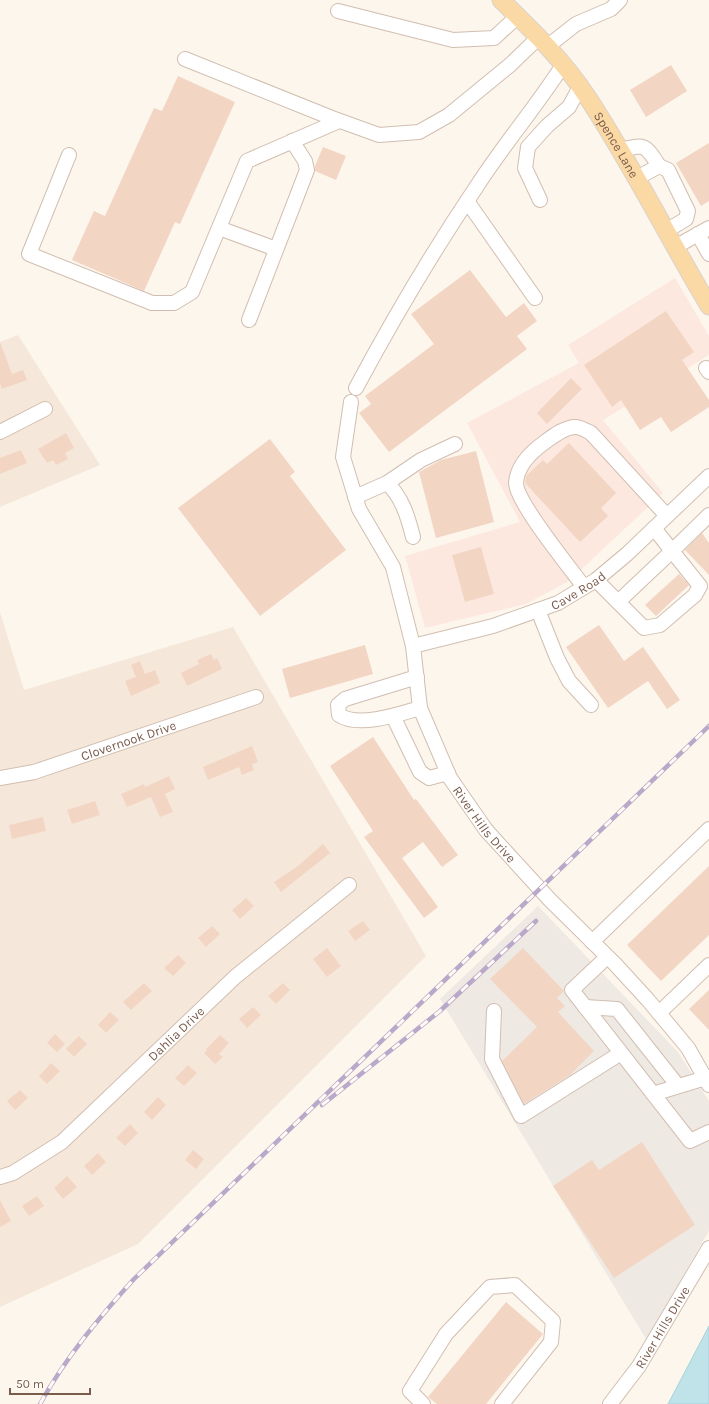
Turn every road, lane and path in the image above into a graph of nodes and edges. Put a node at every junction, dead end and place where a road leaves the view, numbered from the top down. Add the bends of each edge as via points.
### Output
1 (502, 0) edge
2 (620, 0) edge
3 (338, 11) dead end
4 (518, 16) junction
5 (543, 41) junction
6 (185, 59) dead end
7 (563, 65) junction
8 (580, 87) junction
9 (339, 121) junction
10 (292, 141) junction
11 (620, 150) junction
12 (69, 156) dead end
13 (659, 166) junction
14 (637, 178) junction
15 (540, 200) dead end
16 (467, 201) junction
17 (219, 228) junction
18 (666, 231) junction
19 (703, 231) edge
20 (675, 247) junction
21 (276, 249) junction
22 (709, 254) edge
23 (535, 298) dead end
24 (707, 298) edge
25 (249, 320) dead end
26 (356, 388) dead end
27 (351, 402) dead end
28 (45, 409) dead end
29 (0, 432) edge
30 (454, 444) dead end
31 (709, 476) edge
32 (388, 483) junction
33 (357, 503) junction
34 (709, 515) edge
35 (667, 516) junction
36 (654, 528) junction
37 (413, 537) dead end
38 (672, 551) junction
39 (590, 584) junction
40 (618, 602) junction
41 (538, 610) junction
42 (413, 646) junction
43 (416, 677) junction
44 (256, 697) dead end
45 (590, 705) dead end
46 (420, 708) junction
47 (393, 716) junction
48 (448, 774) junction
49 (0, 778) edge
50 (709, 829) edge
51 (349, 885) dead end
52 (592, 942) junction
53 (607, 957) junction
54 (709, 964) edge
55 (585, 1007) junction
56 (494, 1011) dead end
57 (659, 1013) junction
58 (621, 1053) junction
59 (708, 1080) edge
60 (678, 1086) junction
61 (653, 1094) junction
62 (709, 1132) edge
63 (0, 1177) edge
64 (709, 1248) edge
65 (423, 1404) edge
66 (502, 1404) edge
67 (610, 1404) edge

1 - 4 main road, Spence Lane
2 - 5 street via 611,9
3 - 4 street via 453,40 494,38
4 - 5 main road, Spence Lane
5 - 7 main road, Spence Lane
5 - 9 street via 449,115 419,132 379,135
6 - 9 street
7 - 8 main road, Spence Lane
7 - 16 street
8 - 11 main road, Spence Lane
8 - 15 street via 569,106 528,147 525,168
9 - 10 street
10 - 17 street via 247,162
10 - 21 street via 305,161 307,170
11 - 13 street via 640,145 649,150
11 - 14 main road, Spence Lane
12 - 17 street via 30,254 152,302 174,303 192,292
13 - 14 street
13 - 18 street via 668,170 688,211 686,219
14 - 18 main road, Spence Lane
16 - 23 street
16 - 26 street via 405,300
17 - 21 street
18 - 20 main road, Spence Lane
19 - 20 street
19 - 22 street
20 - 24 main road, Spence Lane
21 - 25 street
27 - 33 street, River Hills Drive via 343,457
28 - 29 street
30 - 32 street via 421,460
31 - 35 street, Cave Road
32 - 33 street
32 - 37 street via 407,514
33 - 42 street, River Hills Drive via 393,566
34 - 38 street
35 - 36 street, Cave Road
35 - 39 street via 592,433 577,427 557,434 533,451 522,464 516,484 518,491 528,511
36 - 38 street
36 - 39 street, Cave Road
38 - 40 street
38 - 40 street via 700,586 695,595 660,625 644,628
39 - 40 street
39 - 41 street, Cave Road via 558,603
41 - 42 street, Cave Road via 493,626
41 - 45 street via 569,681
42 - 43 street, River Hills Drive
43 - 46 street, River Hills Drive
43 - 47 street via 345,699 338,705 339,714 346,719
44 - 49 street, Clovernook Drive via 34,772
46 - 47 street
46 - 48 street, River Hills Drive
47 - 48 street via 420,772 429,778
48 - 52 street, River Hills Drive via 486,830
50 - 52 street
51 - 63 street, Dahlia Drive via 235,977 62,1142 13,1173
52 - 53 street, River Hills Drive
53 - 55 street via 572,990
53 - 57 street, River Hills Drive
54 - 57 street
55 - 58 street
55 - 60 street via 618,1009
56 - 58 street via 492,1059 521,1116
57 - 59 street, River Hills Drive via 688,1048
58 - 61 street
59 - 60 street
60 - 61 street
61 - 62 street via 690,1141
64 - 67 street, River Hills Drive via 639,1366
65 - 66 street via 410,1391 446,1334 490,1287 515,1285 553,1321 551,1342

